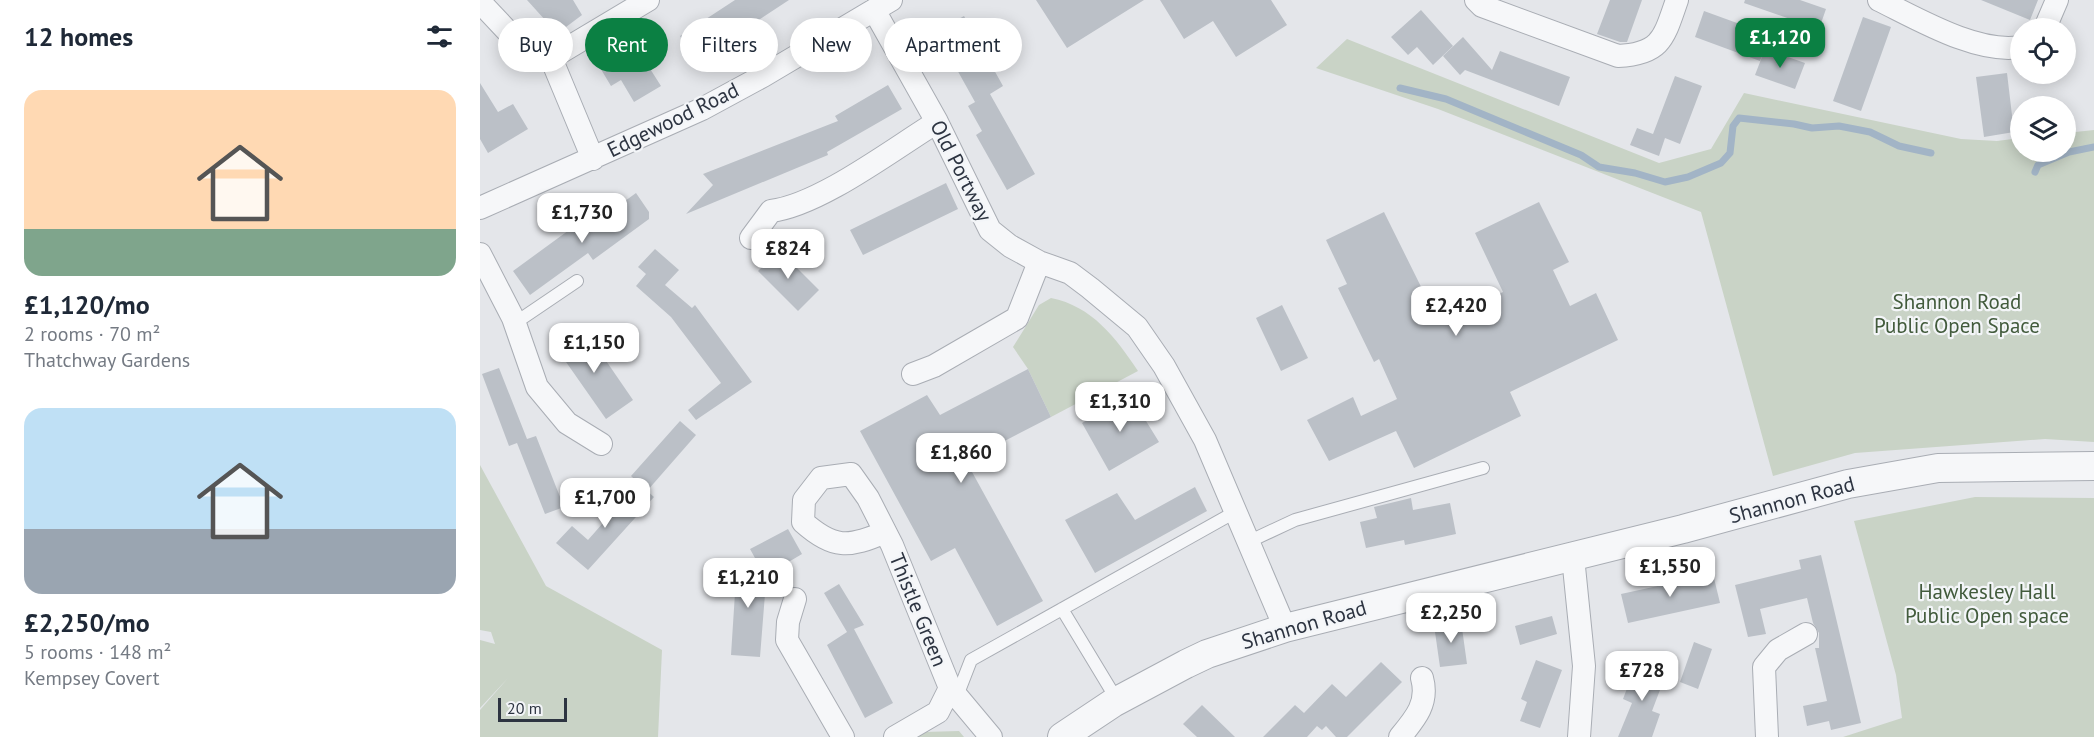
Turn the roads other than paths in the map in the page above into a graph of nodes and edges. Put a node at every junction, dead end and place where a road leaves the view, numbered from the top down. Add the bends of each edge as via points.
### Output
1 (648, 0) edge
2 (1476, 0) edge
3 (1677, 0) edge
4 (1879, 0) edge
5 (2057, 0) edge
6 (480, 2) edge
7 (882, 5) edge
8 (2049, 18) edge
9 (498, 21) edge
10 (573, 45) edge
11 (2010, 48) edge
12 (557, 72) edge
13 (936, 122) junction
14 (592, 159) junction
15 (480, 208) edge
16 (751, 238) dead end
17 (480, 254) edge
18 (1039, 262) junction
19 (577, 281) dead end
20 (515, 323) junction
21 (914, 374) dead end
22 (601, 444) dead end
23 (2094, 466) edge
24 (1483, 468) dead end
25 (1237, 511) junction
26 (885, 532) dead end
27 (1250, 542) junction
28 (1573, 557) junction
29 (795, 599) dead end
30 (1062, 609) junction
31 (1285, 628) junction
32 (1806, 634) dead end
33 (1422, 678) dead end
34 (953, 692) junction
35 (1117, 700) junction
36 (1072, 734) edge
37 (841, 736) edge
38 (895, 737) edge
39 (992, 737) edge
40 (1400, 737) edge
41 (1579, 737) edge
42 (1767, 737) edge

1 - 10 street
2 - 3 street via 1482,6 1618,57 1634,56 1658,46
4 - 11 street via 1978,43
5 - 8 street
6 - 9 street
7 - 13 street, Old Portway
7 - 14 street, Edgewood Road via 702,109
12 - 14 street
13 - 16 street via 790,209 771,211
13 - 18 street, Old Portway via 990,230
14 - 15 street, Edgewood Road
17 - 20 street
18 - 21 street via 1017,318
18 - 25 street, Old Portway via 1070,273 1137,327 1164,366 1205,440
19 - 20 lane
20 - 22 street via 537,387 567,423
23 - 28 street, Shannon Road via 1927,470 1848,484
24 - 27 lane via 1295,520
25 - 27 street, Old Portway
25 - 30 lane
26 - 34 street, Thistle Green
27 - 31 street, Old Portway
28 - 31 street, Shannon Road
28 - 41 street via 1584,666
29 - 37 street via 787,640
30 - 34 lane via 971,660
30 - 35 lane
31 - 35 street, Shannon Road via 1207,654
32 - 42 street via 1778,650 1764,667
33 - 40 street via 1425,689 1419,715
34 - 38 street, Thistle Green via 938,712
34 - 39 street, Thistle Green
35 - 36 street, Shannon Road

